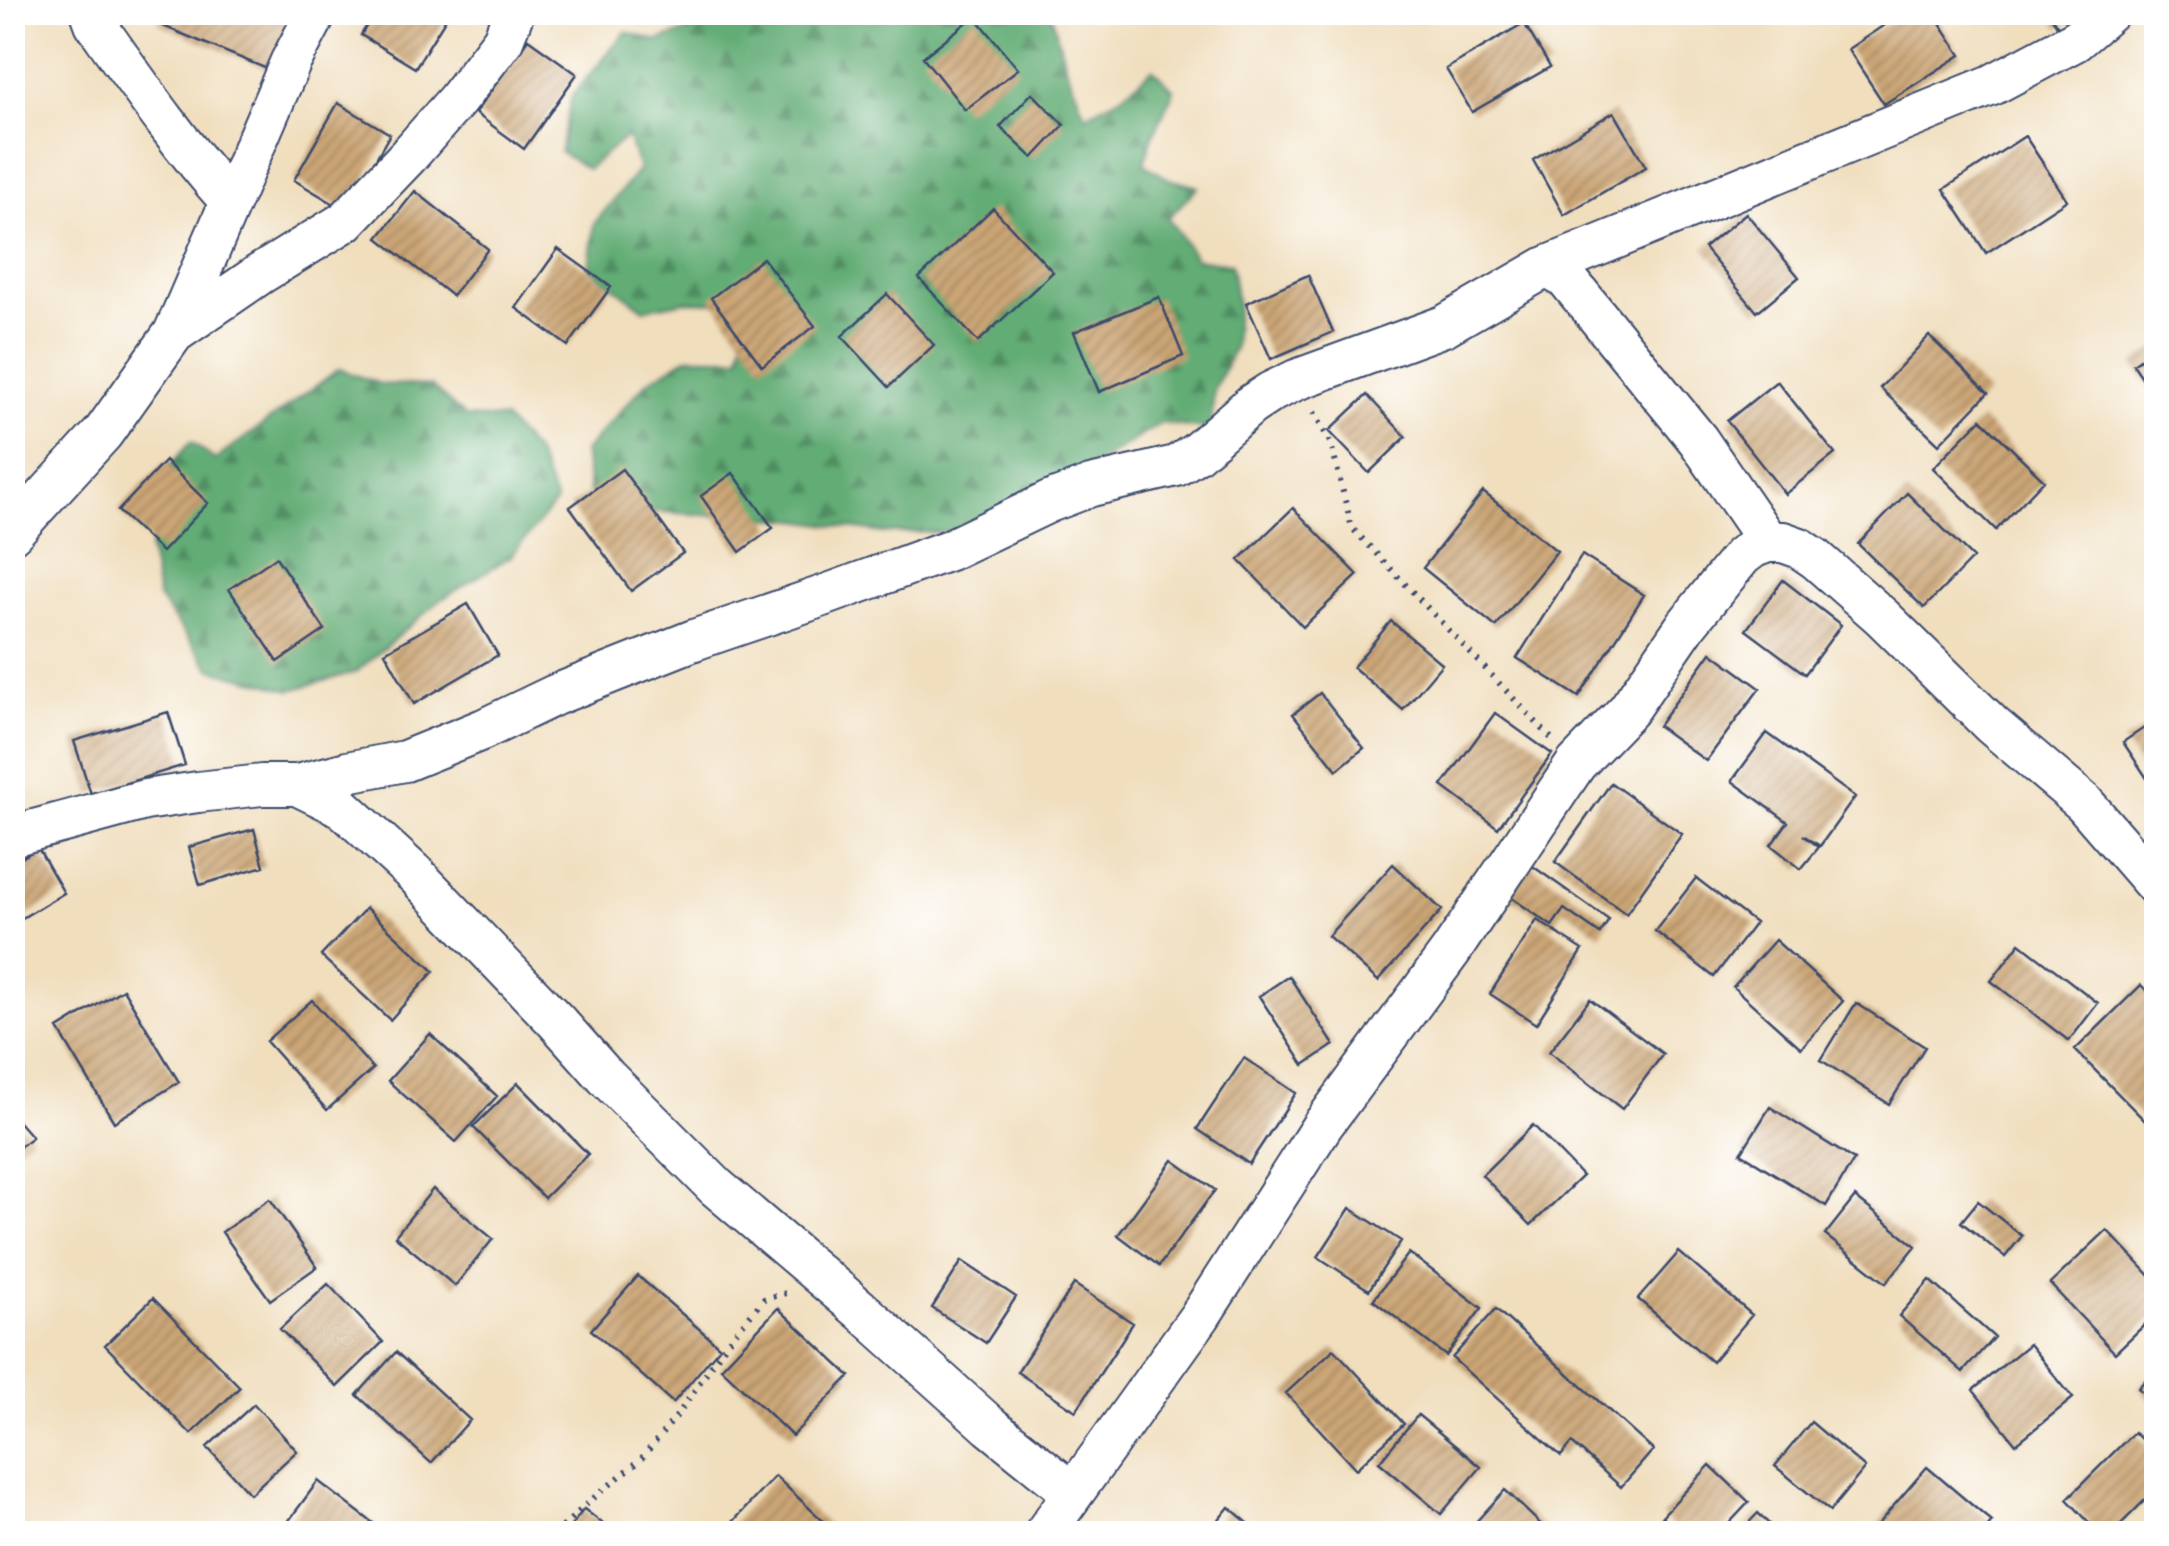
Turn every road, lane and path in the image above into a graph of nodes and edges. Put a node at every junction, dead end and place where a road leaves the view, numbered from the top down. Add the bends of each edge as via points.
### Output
1 (92, 12) edge
2 (317, 12) edge
3 (514, 12) edge
4 (2109, 12) edge
5 (230, 201) junction
6 (1546, 267) junction
7 (174, 333) junction
8 (1296, 380) junction
9 (12, 533) edge
10 (1768, 542) junction
11 (1576, 764) junction
12 (296, 785) junction
13 (12, 836) edge
14 (2156, 886) edge
15 (840, 1292) junction
16 (1072, 1492) junction
17 (555, 1534) edge
18 (1044, 1534) edge

1 - 5 street via 151,102
2 - 5 street
3 - 7 street via 503,40 456,100 346,220
4 - 6 street via 2075,41 1992,84
5 - 7 street
6 - 8 street via 1444,326
6 - 10 street via 1567,279 1698,440
7 - 9 street via 104,433
8 - 11 path via 1332,444 1352,528
8 - 12 street via 1251,405 1176,466 1049,502 949,550 694,640 404,762
10 - 11 street via 1742,556 1628,710
10 - 14 street via 1800,548 1882,617 2084,803
11 - 16 street via 1452,952 1322,1126 1200,1316
12 - 13 street via 144,800
12 - 15 street via 342,807 377,837 702,1173
15 - 16 street
15 - 17 path via 764,1299 640,1460
16 - 18 street

